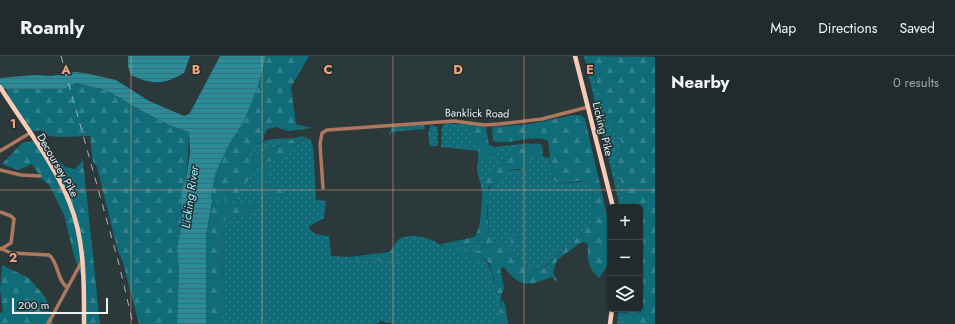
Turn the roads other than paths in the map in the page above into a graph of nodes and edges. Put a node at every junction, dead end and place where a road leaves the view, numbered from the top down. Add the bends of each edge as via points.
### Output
1 (575, 56) edge
2 (0, 87) edge
3 (588, 107) junction
4 (30, 133) junction
5 (0, 152) edge
6 (0, 170) edge
7 (40, 176) dead end
8 (323, 188) dead end
9 (612, 204) edge
10 (0, 212) edge
11 (0, 248) edge
12 (82, 261) junction
13 (68, 287) junction
14 (612, 312) edge
15 (48, 324) edge
16 (84, 324) edge
17 (610, 324) edge

1 - 3 main road, Licking Pike
2 - 4 main road, Decoursey Pike
3 - 8 street, Banklick Road via 536,120 499,124 454,121 324,131 320,144
3 - 9 main road, Licking Pike
4 - 5 street
4 - 12 main road, Decoursey Pike via 71,204
6 - 7 street
10 - 11 street via 14,219 11,243
11 - 13 street via 11,253 49,255
12 - 13 street
12 - 16 main road, Decoursey Pike
13 - 15 street
14 - 17 main road

